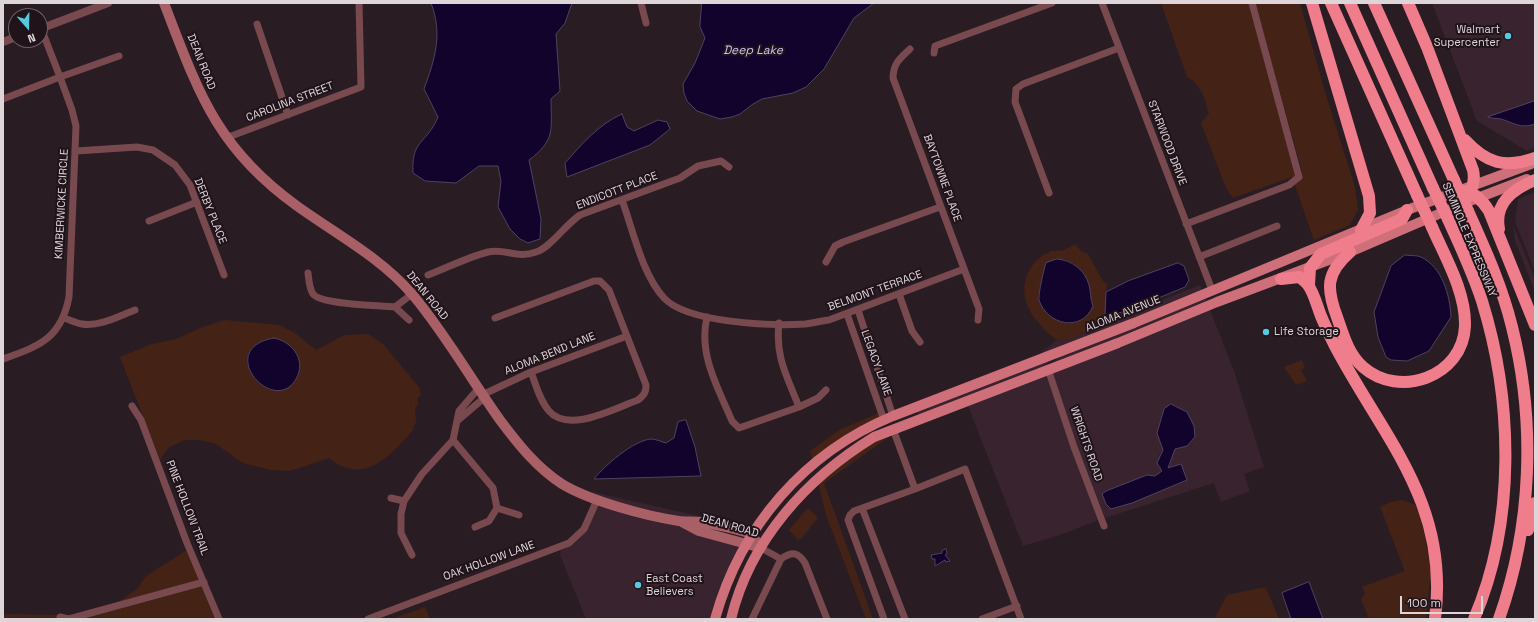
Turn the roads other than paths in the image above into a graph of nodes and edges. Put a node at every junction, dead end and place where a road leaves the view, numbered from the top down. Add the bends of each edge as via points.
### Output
1 (108, 3) edge
2 (164, 3) edge
3 (359, 3) edge
4 (641, 3) edge
5 (1052, 3) edge
6 (1102, 3) edge
7 (1252, 3) edge
8 (1312, 3) edge
9 (1331, 3) edge
10 (1350, 3) edge
11 (1374, 3) edge
12 (1408, 3) edge
13 (646, 23) dead end
14 (257, 24) dead end
15 (48, 25) edge
16 (48, 46) edge
17 (1119, 48) junction
18 (910, 49) dead end
19 (934, 53) dead end
20 (119, 56) dead end
21 (60, 77) junction
22 (3, 98) edge
23 (288, 115) junction
24 (1460, 134) junction
25 (226, 138) junction
26 (76, 151) junction
27 (1535, 158) edge
28 (1535, 162) edge
29 (729, 167) dead end
30 (1535, 177) edge
31 (1535, 180) edge
32 (1471, 191) junction
33 (1049, 193) dead end
34 (622, 200) junction
35 (197, 202) junction
36 (940, 207) junction
37 (1465, 207) junction
38 (1407, 210) junction
39 (149, 221) dead end
40 (1186, 224) junction
41 (1278, 226) dead end
42 (1361, 230) junction
43 (1506, 251) junction
44 (1350, 252) junction
45 (1199, 257) junction
46 (826, 262) dead end
47 (1310, 268) junction
48 (964, 269) junction
49 (308, 273) dead end
50 (224, 275) dead end
51 (428, 275) dead end
52 (1281, 279) junction
53 (1309, 285) junction
54 (1212, 290) junction
55 (412, 294) junction
56 (899, 294) junction
57 (395, 307) junction
58 (135, 310) dead end
59 (858, 310) junction
60 (847, 314) junction
61 (707, 317) junction
62 (64, 318) junction
63 (495, 318) dead end
64 (409, 320) dead end
65 (978, 320) dead end
66 (779, 323) junction
67 (1535, 326) edge
68 (627, 336) junction
69 (1134, 336) junction
70 (920, 342) dead end
71 (1061, 352) junction
72 (3, 359) edge
73 (1048, 369) junction
74 (532, 372) junction
75 (826, 390) dead end
76 (482, 394) junction
77 (132, 406) dead end
78 (799, 407) junction
79 (915, 407) junction
80 (889, 418) junction
81 (457, 421) junction
82 (893, 428) junction
83 (874, 437) junction
84 (453, 440) junction
85 (915, 489) junction
86 (391, 498) dead end
87 (597, 500) junction
88 (404, 501) junction
89 (1535, 503) edge
90 (498, 508) junction
91 (862, 508) junction
92 (519, 515) dead end
93 (1104, 526) dead end
94 (475, 527) dead end
95 (748, 539) junction
96 (761, 548) junction
97 (412, 555) dead end
98 (781, 559) junction
99 (1514, 571) junction
100 (204, 582) junction
101 (1017, 606) junction
102 (60, 617) dead end
103 (219, 619) edge
104 (368, 619) edge
105 (715, 619) edge
106 (731, 619) edge
107 (752, 619) edge
108 (826, 619) edge
109 (884, 619) edge
110 (905, 619) edge
111 (982, 619) edge
112 (1021, 619) edge
113 (1435, 619) edge
114 (1474, 619) edge
115 (1499, 619) edge

1 - 15 street
2 - 25 main road, DEAN ROAD via 201,94
3 - 23 street, CAROLINA STREET via 361,87
4 - 13 street
5 - 19 street via 935,46
6 - 17 street, STARWOOD DRIVE
7 - 40 street via 1299,177 1289,185
8 - 42 highway via 1369,196 1370,213
9 - 44 highway, bridge via 1459,292 1465,327 1460,346 1450,362 1424,379 1410,382 1389,381 1371,374 1363,367 1353,355 1335,312 1329,284 1334,270
10 - 114 highway, SEMINOLE EXPRESSWAY, bridge via 1473,278 1498,364 1505,424 1505,478 1488,578
11 - 37 highway, SEMINOLE EXPRESSWAY, bridge
12 - 24 highway
14 - 23 street
16 - 21 street, KIMBERWICKE CIRCLE
17 - 33 street via 1023,84 1016,89 1015,102
17 - 40 street, STARWOOD DRIVE
18 - 36 street, BAYTOWNE PLACE via 898,60 893,78
20 - 21 street
21 - 22 street
21 - 26 street, KIMBERWICKE CIRCLE via 76,126
23 - 25 street, CAROLINA STREET
24 - 27 highway via 1475,151 1495,162 1517,164
24 - 32 highway via 1472,167
25 - 55 main road, DEAN ROAD via 251,167 279,192 394,275
26 - 35 street, DERBY PLACE via 131,147 153,150 175,165 183,174
26 - 62 street, KIMBERWICKE CIRCLE via 69,297
28 - 32 main road, ALOMA AVENUE
29 - 34 street, ENDICOTT PLACE via 721,161 698,166 680,178
30 - 32 main road, ALOMA AVENUE
31 - 43 highway via 1514,190 1502,205 1498,223
32 - 37 highway
32 - 38 main road, ALOMA AVENUE
32 - 43 highway via 1489,211
34 - 51 street, ENDICOTT PLACE via 580,215 537,252 519,256 502,250 488,252
34 - 61 street, BELMONT TERRACE via 649,276 656,288 674,305
35 - 39 street
35 - 50 street, DERBY PLACE
36 - 46 street via 843,242 835,246
36 - 48 street, BAYTOWNE PLACE
37 - 44 main road
37 - 99 highway, SEMINOLE EXPRESSWAY via 1487,252 1504,296 1525,392 1528,440 1526,489
38 - 42 main road, ALOMA AVENUE
38 - 47 highway via 1402,219 1325,251 1316,258
40 - 45 street, STARWOOD DRIVE
41 - 45 street
42 - 54 main road, ALOMA AVENUE
43 - 67 highway
44 - 47 main road
45 - 54 street, STARWOOD DRIVE
47 - 52 main road
47 - 53 highway
48 - 56 street, BELMONT TERRACE
48 - 65 street, BAYTOWNE PLACE via 979,309
49 - 57 street via 310,289 314,296 326,301
52 - 53 highway via 1299,277
52 - 69 main road
53 - 113 highway via 1336,347 1393,442 1419,496 1430,529 1436,560
54 - 69 main road via 1204,301 1142,328
54 - 71 main road, ALOMA AVENUE
55 - 57 street
55 - 76 main road, DEAN ROAD via 438,327
56 - 59 street, BELMONT TERRACE
56 - 70 street via 912,331
57 - 64 street
58 - 62 street via 98,324 83,324
59 - 60 street, BELMONT TERRACE
59 - 80 street, LEGACY LANE
60 - 66 street, BELMONT TERRACE via 806,324
60 - 80 street, LEGACY LANE
61 - 66 street, BELMONT TERRACE via 739,322
61 - 78 street via 704,331 705,351 735,426 739,428
62 - 72 street, KIMBERWICKE CIRCLE via 51,336 44,341
63 - 68 street via 594,280 600,281 608,290
66 - 78 street via 779,356
68 - 74 street, ALOMA BEND LANE
68 - 74 street via 646,385 644,396 638,400 582,420 563,420 544,404
69 - 73 main road
71 - 73 main road
71 - 79 main road, ALOMA AVENUE
73 - 82 main road
73 - 93 street, WRIGHTS ROAD
74 - 76 street, ALOMA BEND LANE
75 - 78 street via 818,398
76 - 81 street, ALOMA BEND LANE
76 - 81 street, ALOMA BEND LANE via 459,411
76 - 87 main road, DEAN ROAD via 517,443 541,469 563,485
77 - 100 street, PINE HOLLOW TRAIL via 143,426
79 - 80 main road, ALOMA AVENUE
79 - 82 main road
80 - 83 main road via 887,426
80 - 95 main road, ALOMA AVENUE via 848,438 811,465 778,498
81 - 84 street, ALOMA BEND LANE
82 - 83 main road
82 - 85 street
83 - 96 main road via 840,459 811,483 784,513
84 - 88 street via 422,474
84 - 90 street via 493,488
85 - 91 street
85 - 101 street via 965,469
86 - 88 street
87 - 95 main road, DEAN ROAD via 680,521 701,522
87 - 104 street, OAK HOLLOW LANE via 584,529 569,543
88 - 97 street via 400,514 401,533
89 - 99 highway via 1522,552
90 - 92 street
90 - 94 street via 489,521
91 - 109 street via 854,511 848,520
91 - 110 street
95 - 96 main road, DEAN ROAD
95 - 105 main road, ALOMA AVENUE via 728,581
96 - 98 street
96 - 106 main road via 743,583
98 - 107 street
98 - 108 street via 789,554 800,555
99 - 115 highway, SEMINOLE EXPRESSWAY
100 - 102 street via 69,619
100 - 103 street, PINE HOLLOW TRAIL
101 - 111 street
101 - 112 street

